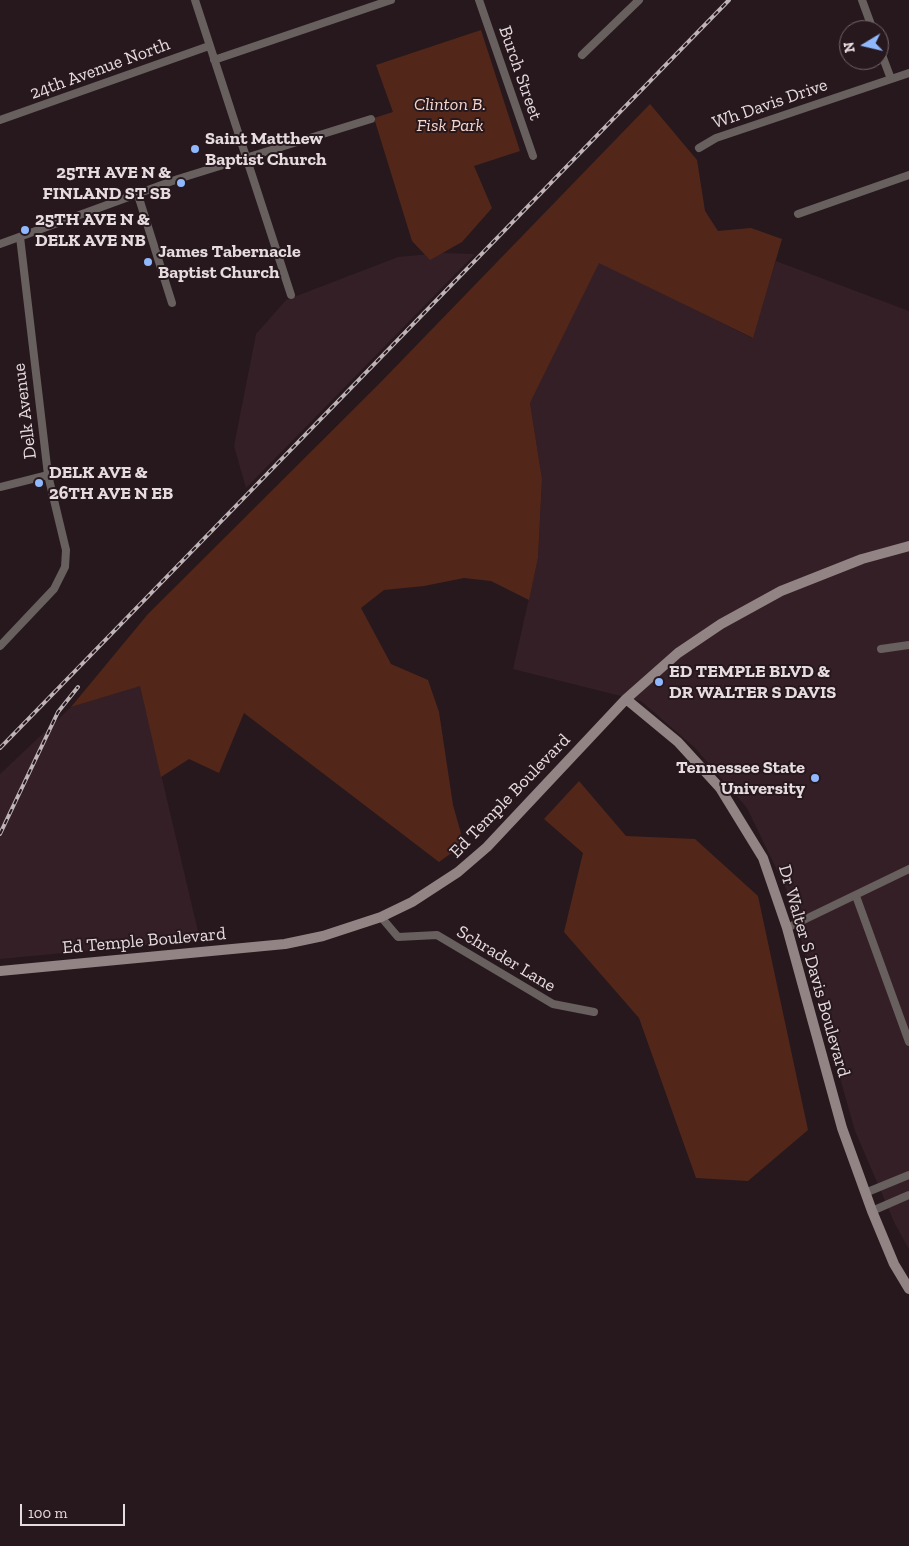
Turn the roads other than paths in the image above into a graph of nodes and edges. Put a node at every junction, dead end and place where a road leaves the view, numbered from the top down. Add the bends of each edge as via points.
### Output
1 (194, 0) edge
2 (391, 0) edge
3 (479, 0) edge
4 (639, 0) edge
5 (862, 0) edge
6 (869, 20) edge
7 (209, 46) junction
8 (582, 55) dead end
9 (214, 60) junction
10 (888, 70) edge
11 (909, 73) edge
12 (891, 79) junction
13 (371, 119) dead end
14 (0, 120) edge
15 (699, 148) dead end
16 (533, 156) dead end
17 (246, 158) junction
18 (909, 175) edge
19 (138, 195) junction
20 (798, 214) dead end
21 (20, 237) junction
22 (0, 244) edge
23 (292, 295) dead end
24 (172, 303) dead end
25 (48, 474) junction
26 (0, 487) edge
27 (909, 546) edge
28 (909, 645) edge
29 (0, 646) edge
30 (881, 649) dead end
31 (626, 699) junction
32 (909, 870) edge
33 (856, 896) junction
34 (381, 917) junction
35 (787, 928) junction
36 (0, 971) edge
37 (594, 1012) dead end
38 (909, 1042) edge
39 (909, 1175) edge
40 (865, 1193) junction
41 (909, 1195) edge
42 (872, 1212) junction
43 (909, 1289) edge

1 - 7 street
2 - 9 street
3 - 16 street, Burch Street
4 - 8 street
5 - 6 street
7 - 9 street
7 - 14 street, 24th Avenue North
9 - 17 street
10 - 12 street
11 - 12 street, Wh Davis Drive
12 - 15 street, Wh Davis Drive via 716,138
13 - 17 street
17 - 19 street
17 - 23 street
18 - 20 street
19 - 21 street
19 - 24 street
21 - 22 street
21 - 25 street, Delk Avenue
25 - 26 street
25 - 29 street, Delk Avenue via 66,550 66,568 54,589
27 - 31 main road, Ed Temple Boulevard via 862,559 782,591 721,624 678,653
28 - 30 street
31 - 34 main road, Ed Temple Boulevard via 487,847 458,872 412,902
31 - 35 main road, Dr Walter S Davis Boulevard via 678,742 720,788 763,858
32 - 33 street
33 - 35 street
33 - 38 street
34 - 36 main road, Ed Temple Boulevard via 323,936 285,944
34 - 37 street, Schrader Lane via 398,937 437,935 553,1004
35 - 40 main road, Dr Walter S Davis Boulevard via 842,1128
39 - 40 street
40 - 42 main road, Dr Walter S Davis Boulevard
41 - 42 street
42 - 43 main road, Dr Walter S Davis Boulevard via 894,1264

